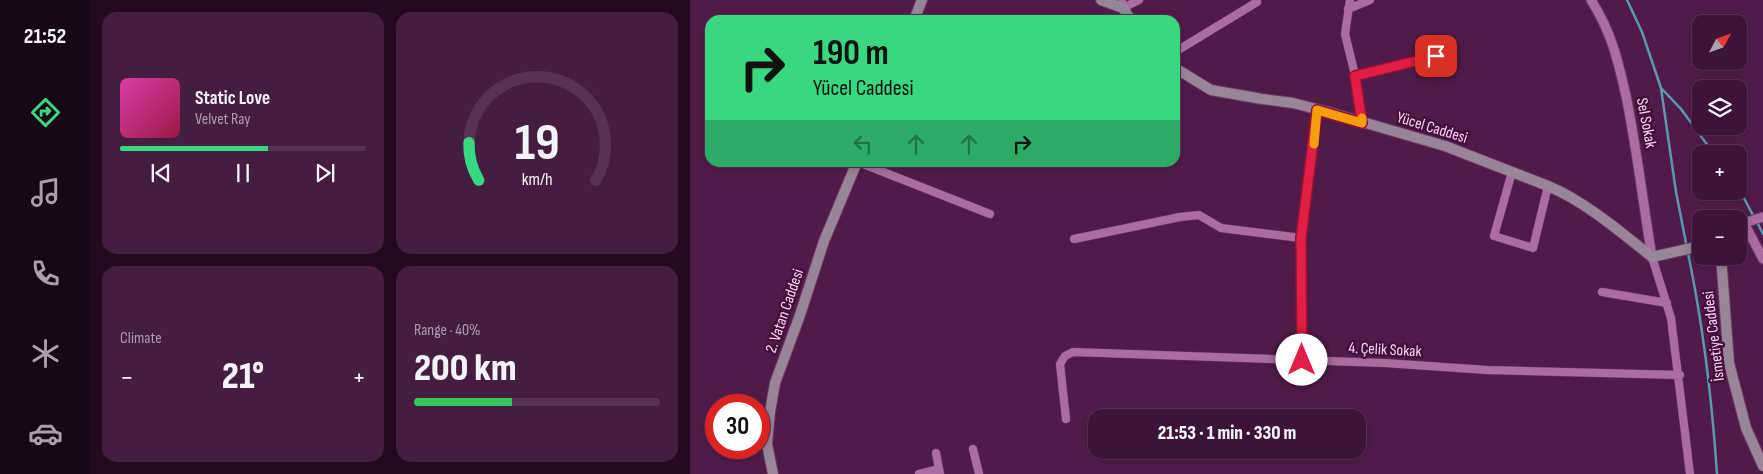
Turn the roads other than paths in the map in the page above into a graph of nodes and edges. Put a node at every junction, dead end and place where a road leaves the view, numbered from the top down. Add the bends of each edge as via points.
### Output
1 (922, 0) edge
2 (1101, 0) edge
3 (1139, 0) edge
4 (1350, 0) edge
5 (1370, 0) edge
6 (1591, 0) edge
7 (1257, 2) dead end
8 (1123, 4) edge
9 (1348, 9) junction
10 (916, 15) edge
11 (1180, 49) edge
12 (1436, 56) dead end
13 (1180, 71) edge
14 (1355, 76) junction
15 (1317, 110) junction
16 (1362, 123) junction
17 (855, 167) edge
18 (870, 167) edge
19 (1512, 172) junction
20 (1548, 186) junction
21 (990, 214) dead end
22 (1763, 217) edge
23 (1747, 223) edge
24 (1747, 233) edge
25 (1301, 238) junction
26 (1074, 239) dead end
27 (1692, 248) edge
28 (1652, 257) junction
29 (1763, 259) edge
30 (1722, 265) edge
31 (1602, 292) dead end
32 (1667, 303) junction
33 (1302, 360) junction
34 (1680, 375) junction
35 (1066, 420) dead end
36 (973, 449) dead end
37 (936, 453) dead end
38 (1763, 466) edge
39 (940, 472) edge
40 (773, 474) edge
41 (919, 474) edge
42 (979, 474) edge
43 (1690, 474) edge

1 - 10 main road
2 - 8 main road
3 - 8 street
4 - 9 street
5 - 9 street
6 - 28 street, Sel Sokak via 1603,18 1616,53 1634,137
7 - 11 street
9 - 14 street via 1345,34
12 - 14 street
13 - 15 main road, Yücel Caddesi via 1211,90
14 - 16 street
15 - 16 main road, Yücel Caddesi
15 - 25 street
16 - 19 main road, Yücel Caddesi via 1445,146
17 - 40 main road, 2. Vatan Caddesi via 824,241 776,383 767,444
18 - 21 street
19 - 20 main road, Yücel Caddesi
19 - 20 street via 1494,236 1533,248
20 - 28 main road, Yücel Caddesi via 1617,229
22 - 23 street
24 - 29 street
25 - 26 street via 1221,228 1199,215
25 - 33 street
27 - 28 main road
28 - 32 street
30 - 38 main road, İsmetiye Caddesi via 1729,362 1746,428
31 - 32 street
32 - 34 street
33 - 34 street, 4. Çelik Sokak via 1487,370
33 - 35 street, 4. Çelik Sokak via 1073,352 1060,364
34 - 43 street
36 - 42 street
37 - 39 street
39 - 41 street

